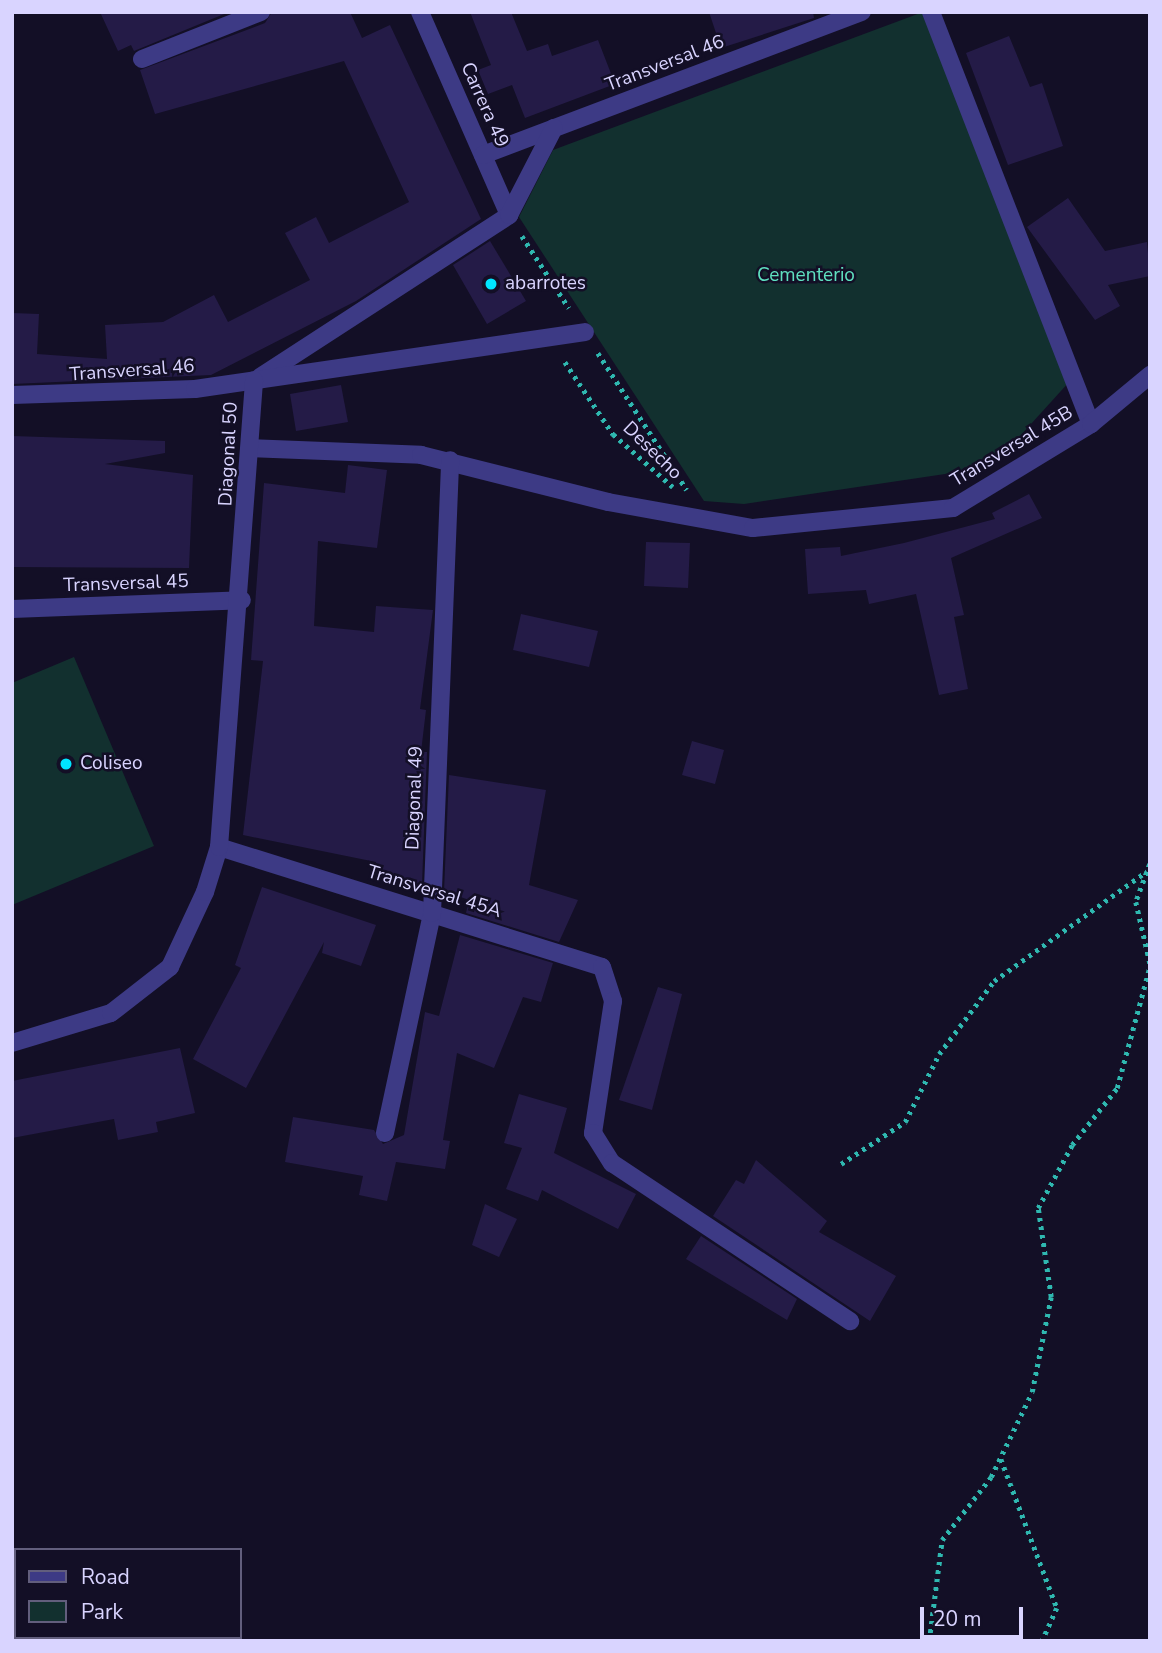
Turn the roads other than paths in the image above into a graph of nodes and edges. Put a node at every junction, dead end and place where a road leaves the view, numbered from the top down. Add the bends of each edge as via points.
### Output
1 (261, 12) edge
2 (420, 12) edge
3 (862, 12) edge
4 (931, 12) edge
5 (142, 59) dead end
6 (554, 128) junction
7 (483, 155) junction
8 (509, 215) junction
9 (585, 332) road end
10 (1150, 375) edge
11 (254, 380) junction
12 (12, 395) edge
13 (1091, 424) junction
14 (250, 448) junction
15 (450, 460) junction
16 (242, 600) junction
17 (12, 609) edge
18 (219, 847) junction
19 (432, 913) junction
20 (12, 1043) edge
21 (385, 1133) dead end
22 (850, 1321) dead end

1 - 5 street
2 - 7 street, Carrera 49
3 - 6 street, Transversal 46
4 - 13 street
6 - 7 street, Transversal 46
6 - 8 street, Diagonal 50
7 - 8 street, Carrera 49
8 - 11 street, Diagonal 50
9 - 11 street, Transversal 46
10 - 13 street, Transversal 45B
11 - 12 street, Transversal 46 via 182,390
11 - 14 street, Diagonal 50
13 - 15 street, Transversal 45B via 953,508 753,528
14 - 15 street, Transversal 45B
14 - 16 street, Diagonal 50
15 - 19 street, Diagonal 49
16 - 17 street, Transversal 45
16 - 18 street, Diagonal 50
18 - 19 street, Transversal 45A
18 - 20 street via 170,967 111,1013
19 - 21 street, Diagonal 49
19 - 22 street, Transversal 45A via 603,967 613,1000 593,1133 612,1163

